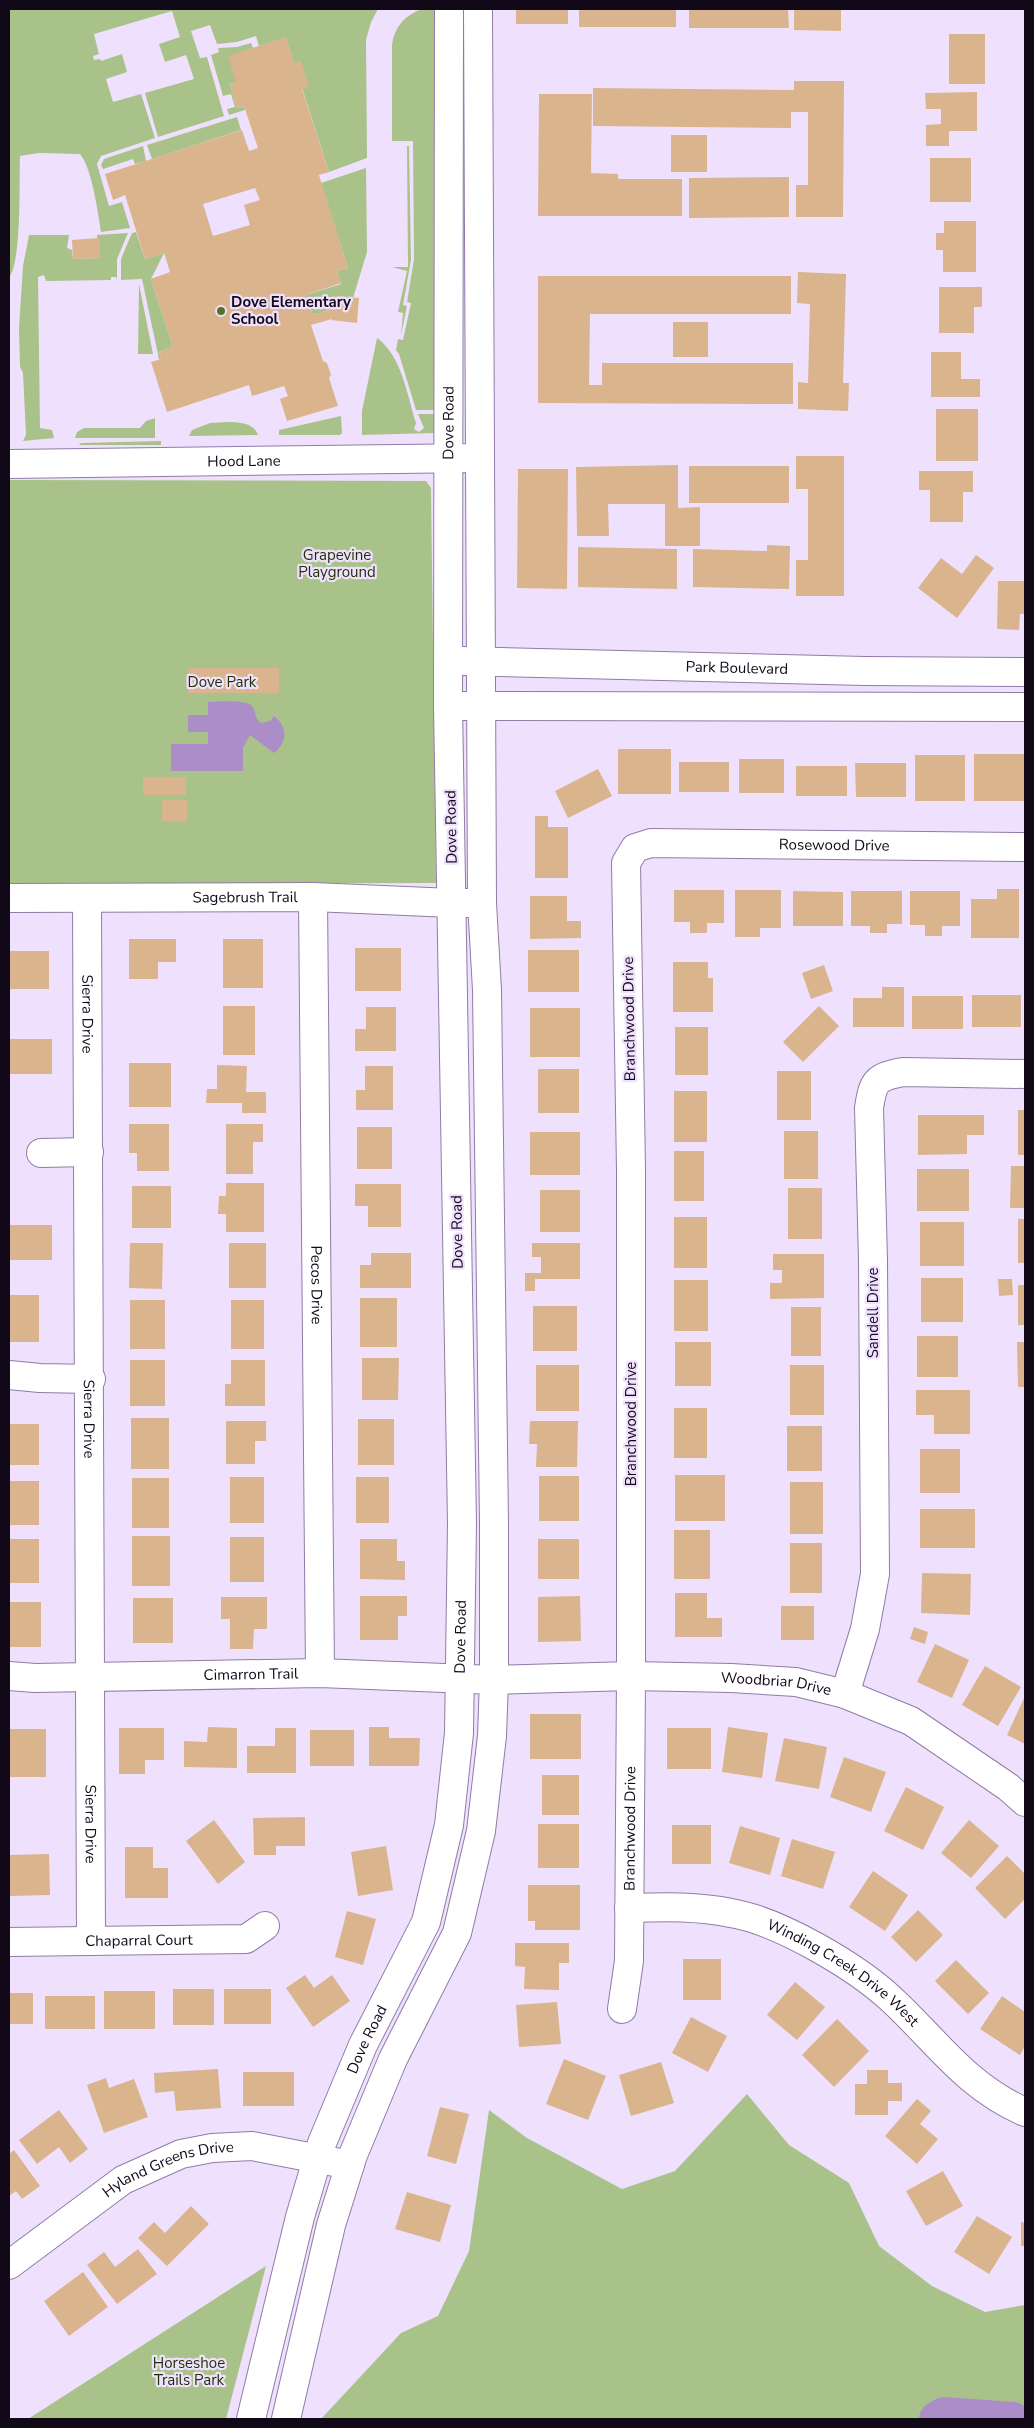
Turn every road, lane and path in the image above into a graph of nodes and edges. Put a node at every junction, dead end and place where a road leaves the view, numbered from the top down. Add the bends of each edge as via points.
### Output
1 (449, 9) edge
2 (478, 9) edge
3 (449, 53) junction
4 (478, 54) junction
5 (448, 245) junction
6 (479, 245) junction
7 (479, 458) junction
8 (448, 459) junction
9 (9, 464) edge
10 (448, 661) junction
11 (480, 661) junction
12 (865, 671) junction
13 (1025, 672) edge
14 (448, 706) junction
15 (480, 706) junction
16 (864, 706) junction
17 (1025, 706) edge
18 (642, 844) joint
19 (1025, 847) edge
20 (313, 897) junction
21 (9, 898) edge
22 (87, 898) junction
23 (482, 902) junction
24 (452, 903) junction
25 (1025, 1074) edge
26 (89, 1152) junction
27 (41, 1153) dead end
28 (9, 1375) edge
29 (91, 1378) junction
30 (320, 1673) junction
31 (9, 1676) edge
32 (631, 1676) junction
33 (92, 1677) junction
34 (462, 1680) junction
35 (494, 1680) junction
36 (845, 1694) junction
37 (1025, 1802) edge
38 (629, 1908) junction
39 (265, 1926) dead end
40 (91, 1941) junction
41 (9, 1942) edge
42 (622, 2009) dead end
43 (363, 2045) junction
44 (393, 2059) junction
45 (1025, 2112) edge
46 (318, 2157) junction
47 (350, 2165) junction
48 (9, 2264) edge
49 (251, 2419) edge
50 (286, 2419) edge

1 - 3 street, Dove Road
2 - 4 street, Dove Road
3 - 4 street
3 - 5 street, Dove Road
4 - 6 street, Dove Road
5 - 6 street
5 - 8 street, Dove Road
6 - 7 street, Dove Road
7 - 8 street, Hood Lane
7 - 11 street, Dove Road
8 - 9 street, Hood Lane
8 - 10 street, Dove Road
10 - 11 street, Park Boulevard
10 - 14 street, Dove Road
11 - 12 street, Park Boulevard
11 - 15 street, Dove Road
12 - 13 street, Park Boulevard
12 - 16 street
14 - 15 street
14 - 24 street, Dove Road
15 - 16 street
15 - 23 street, Dove Road
16 - 17 street
18 - 19 street, Rosewood Drive
18 - 32 street, Branchwood Drive via 635,848 626,863 631,1170
20 - 22 street, Sagebrush Trail
20 - 24 street, Sagebrush Trail
20 - 30 street, Pecos Drive
21 - 22 street, Sagebrush Trail
22 - 26 street, Sierra Drive
23 - 24 street, Sagebrush Trail
23 - 35 street, Dove Road via 487,990
24 - 34 street, Dove Road
25 - 36 street, Sandell Drive via 903,1072 882,1077 872,1088 869,1108 875,1574 865,1630
26 - 27 street
26 - 29 street, Sierra Drive
28 - 29 street
29 - 33 street, Sierra Drive
30 - 33 street, Cimarron Trail
30 - 34 street, Cimarron Trail
31 - 33 street, Cimarron Trail
32 - 35 street, Woodbriar Drive
32 - 36 street, Woodbriar Drive via 796,1682
32 - 38 street, Branchwood Drive
33 - 40 street, Sierra Drive
34 - 35 street, Cimarron Trail
34 - 43 street, Dove Road via 460,1733 449,1825 426,1922
35 - 44 street, Dove Road via 492,1736 481,1831 457,1933
36 - 37 street, Woodbriar Drive via 910,1721
38 - 42 street, Branchwood Drive via 629,1961
38 - 45 street, Winding Creek Drive West via 677,1906 732,1913 763,1922 836,1958 890,1998 949,2060 974,2081 1007,2104
39 - 40 street, Chaparral Court via 246,1939
40 - 41 street, Chaparral Court
43 - 44 street
43 - 46 street, Dove Road
44 - 47 street, Dove Road
46 - 47 street, Hyland Greens Drive
46 - 48 street, Hyland Greens Drive via 252,2146 212,2148 175,2156 123,2180
46 - 49 street, Dove Road via 300,2217
47 - 50 street, Dove Road via 331,2225

